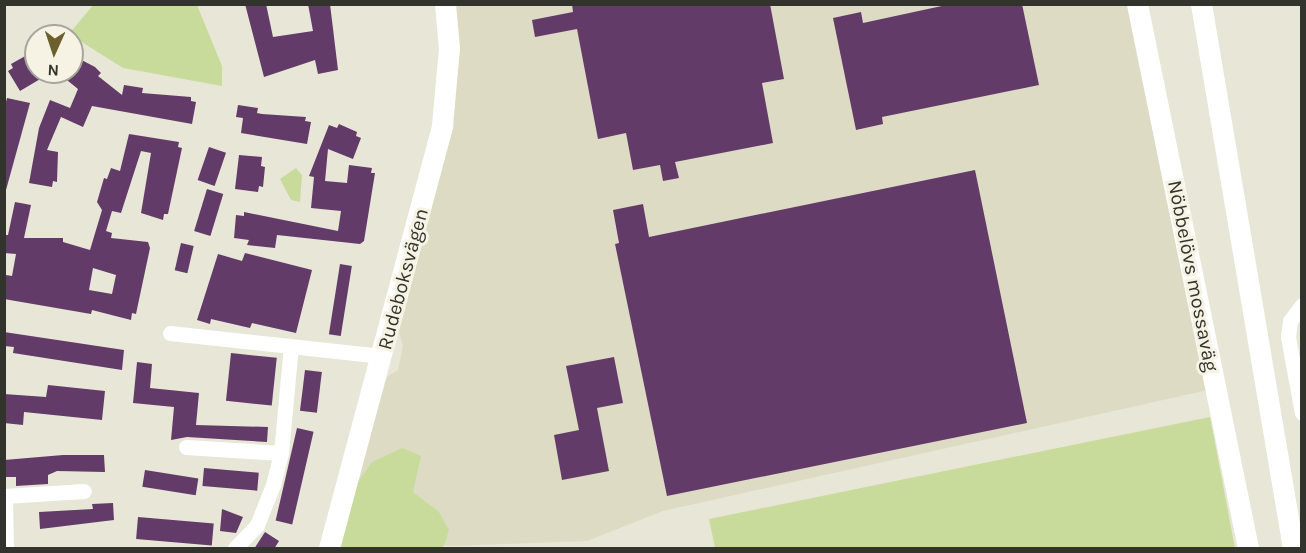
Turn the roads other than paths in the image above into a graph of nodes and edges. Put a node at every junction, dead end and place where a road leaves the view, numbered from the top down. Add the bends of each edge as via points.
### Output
1 (445, 4) edge
2 (1137, 4) edge
3 (1188, 4) edge
4 (1201, 4) edge
5 (1302, 305) edge
6 (170, 333) dead end
7 (291, 346) junction
8 (382, 357) junction
9 (1302, 413) edge
10 (186, 447) dead end
11 (281, 453) junction
12 (84, 491) dead end
13 (5, 496) edge
14 (6, 549) edge
15 (235, 549) edge
16 (329, 549) edge
17 (1248, 549) edge
18 (1280, 549) edge
19 (1293, 549) edge

1 - 8 street, Rudeboksvägen via 449,48 442,125
2 - 17 street, Nöbbelövs mossaväg
3 - 18 street
4 - 19 street via 1237,238
5 - 9 street via 1290,321 1288,337
6 - 7 street
7 - 8 street
7 - 11 street
8 - 16 street, Rudeboksvägen
10 - 11 street
11 - 15 street via 257,525
12 - 13 street
13 - 14 street

